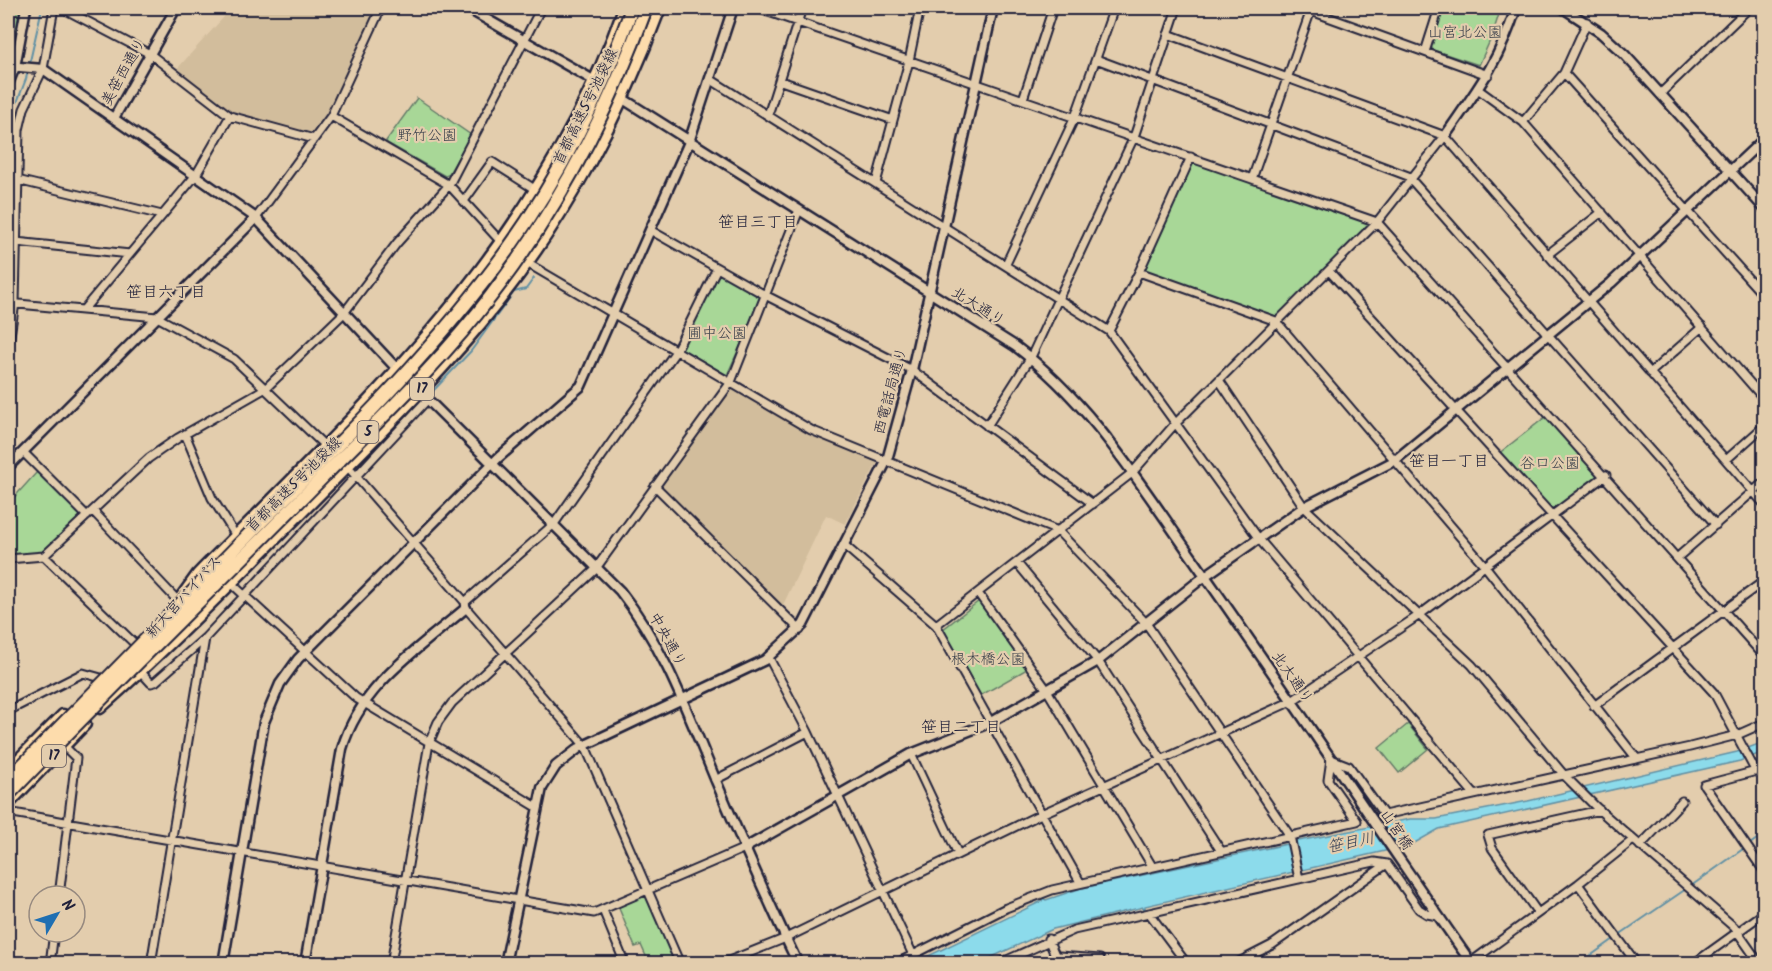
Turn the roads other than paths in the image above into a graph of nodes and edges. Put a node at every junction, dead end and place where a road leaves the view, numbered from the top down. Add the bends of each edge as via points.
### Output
1 (26, 8) edge
2 (54, 8) edge
3 (62, 8) edge
4 (176, 8) edge
5 (381, 8) edge
6 (467, 8) edge
7 (541, 8) edge
8 (624, 8) edge
9 (634, 8) edge
10 (641, 8) edge
11 (646, 8) edge
12 (660, 8) edge
13 (733, 8) edge
14 (757, 8) edge
15 (802, 8) edge
16 (920, 8) edge
17 (993, 8) edge
18 (1053, 8) edge
19 (1114, 8) edge
20 (1175, 8) edge
21 (1303, 8) edge
22 (1437, 8) edge
23 (1516, 8) edge
24 (1563, 8) edge
25 (1749, 8) edge
26 (1311, 10) junction
27 (798, 22) junction
28 (1587, 22) junction
29 (1168, 34) junction
30 (525, 41) junction
31 (1425, 52) junction
32 (150, 54) junction
33 (1096, 60) junction
34 (909, 61) junction
35 (14, 67) edge
36 (40, 69) junction
37 (1564, 73) junction
38 (1488, 75) junction
39 (710, 79) junction
40 (1288, 79) junction
41 (593, 80) junction
42 (1153, 80) junction
43 (781, 81) junction
44 (976, 82) junction
45 (8, 84) edge
46 (1479, 90) junction
47 (1660, 93) junction
48 (621, 99) junction
49 (1023, 99) junction
50 (768, 115) junction
51 (230, 116) junction
52 (331, 116) junction
53 (1075, 117) junction
54 (114, 118) junction
55 (893, 120) junction
56 (1524, 122) junction
57 (1272, 125) junction
58 (589, 126) dead end
59 (1444, 136) junction
60 (1134, 137) junction
61 (314, 139) junction
62 (1764, 139) edge
63 (689, 142) junction
64 (1191, 157) junction
65 (1732, 172) junction
66 (196, 175) junction
67 (1411, 178) junction
68 (1252, 179) junction
69 (17, 180) junction
70 (876, 183) junction
71 (449, 185) junction
72 (536, 190) junction
73 (464, 201) junction
74 (527, 204) junction
75 (1764, 208) edge
76 (799, 210) junction
77 (1602, 212) junction
78 (1689, 212) junction
79 (162, 215) junction
80 (256, 218) junction
81 (537, 218) dead end
82 (554, 221) junction
83 (1377, 222) junction
84 (944, 225) junction
85 (650, 230) junction
86 (503, 241) junction
87 (16, 242) junction
88 (519, 244) dead end
89 (130, 254) junction
90 (1548, 255) junction
91 (1641, 256) junction
92 (529, 260) junction
93 (1006, 264) junction
94 (717, 268) junction
95 (1329, 271) junction
96 (1139, 272) junction
97 (929, 292) junction
98 (765, 295) junction
99 (1764, 296) edge
100 (1058, 297) junction
101 (1588, 302) junction
102 (10, 303) edge
103 (84, 309) junction
104 (344, 313) junction
105 (614, 314) junction
106 (157, 317) junction
107 (1276, 321) junction
108 (1702, 327) junction
109 (1109, 331) junction
110 (1549, 333) junction
111 (8, 349) edge
112 (676, 351) junction
113 (1030, 357) junction
114 (427, 360) dead end
115 (1508, 367) junction
116 (399, 370) junction
117 (912, 370) junction
118 (1650, 373) junction
119 (1219, 380) junction
120 (731, 382) junction
121 (266, 388) junction
122 (424, 395) junction
123 (1764, 399) edge
124 (1454, 411) junction
125 (1174, 425) junction
126 (987, 426) junction
127 (1764, 426) edge
128 (185, 434) junction
129 (325, 446) junction
130 (23, 452) junction
131 (887, 460) junction
132 (1726, 460) junction
133 (1394, 461) junction
134 (493, 463) junction
135 (347, 466) junction
136 (8, 467) edge
137 (1132, 473) junction
138 (1606, 475) junction
139 (358, 477) junction
140 (1764, 482) edge
141 (655, 486) junction
142 (1754, 492) junction
143 (1093, 504) junction
144 (1764, 504) edge
145 (1304, 507) junction
146 (90, 514) junction
147 (1550, 514) junction
148 (554, 524) junction
149 (1716, 525) junction
150 (1058, 531) junction
151 (236, 536) junction
152 (1258, 539) junction
153 (414, 542) junction
154 (843, 545) junction
155 (44, 556) junction
156 (1678, 557) junction
157 (8, 559) edge
158 (1017, 563) junction
159 (1485, 566) junction
160 (597, 567) junction
161 (1205, 576) junction
162 (1764, 581) edge
163 (231, 583) junction
164 (978, 593) junction
165 (245, 596) junction
166 (178, 601) junction
167 (465, 605) junction
168 (1726, 611) junction
169 (1418, 616) junction
170 (1146, 623) junction
171 (936, 625) junction
172 (800, 630) junction
173 (205, 638) junction
174 (135, 644) junction
175 (1674, 649) junction
176 (306, 651) junction
177 (507, 655) junction
178 (1764, 656) edge
179 (1358, 657) junction
180 (769, 658) junction
181 (1098, 661) junction
182 (141, 672) junction
183 (101, 678) junction
184 (1047, 690) junction
185 (683, 701) junction
186 (1292, 701) junction
187 (363, 702) junction
188 (1594, 706) junction
189 (100, 708) junction
190 (8, 711) edge
191 (989, 723) junction
192 (1764, 723) edge
193 (808, 732) junction
194 (1222, 733) junction
195 (1737, 736) junction
196 (429, 742) junction
197 (64, 746) junction
198 (585, 746) junction
199 (911, 754) junction
200 (1331, 759) junction
201 (1637, 759) junction
202 (1162, 760) junction
203 (1764, 769) edge
204 (8, 770) edge
205 (1755, 770) junction
206 (1341, 773) joint
207 (1566, 777) junction
208 (8, 780) edge
209 (715, 780) junction
210 (1104, 785) junction
211 (1474, 794) junction
212 (8, 795) edge
213 (837, 795) junction
214 (1682, 801) dead end
215 (8, 804) edge
216 (537, 807) junction
217 (8, 809) edge
218 (1599, 809) junction
219 (1041, 814) junction
220 (68, 822) junction
221 (1290, 837) junction
222 (1633, 840) junction
223 (171, 841) junction
224 (1640, 846) junction
225 (745, 848) junction
226 (1221, 851) junction
227 (242, 854) junction
228 (958, 854) junction
229 (1386, 864) junction
230 (1152, 866) junction
231 (321, 867) junction
232 (1764, 871) edge
233 (1299, 878) junction
234 (405, 882) junction
235 (1080, 882) junction
236 (60, 884) edge
237 (1578, 884) junction
238 (882, 890) junction
239 (649, 891) junction
240 (519, 901) junction
241 (603, 910) junction
242 (1538, 912) junction
243 (1149, 913) junction
244 (1764, 913) edge
245 (1438, 916) junction
246 (1737, 932) junction
247 (786, 938) junction
248 (1048, 939) junction
249 (52, 944) edge
250 (913, 955) junction
251 (1100, 959) dead end
252 (1058, 961) edge
253 (505, 962) edge
254 (50, 963) edge
255 (151, 963) edge
256 (223, 963) edge
257 (304, 963) edge
258 (391, 963) edge
259 (518, 963) edge
260 (625, 963) edge
261 (680, 963) edge
262 (721, 963) edge
263 (798, 963) edge
264 (895, 963) edge
265 (998, 963) edge
266 (1044, 963) edge
267 (1187, 963) edge
268 (1235, 963) edge
269 (1470, 963) edge
270 (1637, 963) edge
271 (1693, 963) edge
272 (1760, 963) edge

1 - 35 street
2 - 36 street
3 - 32 street
4 - 32 street, 美笹西通り
5 - 52 street
6 - 30 street, 北大通り
7 - 30 street
8 - 41 highway, 17
9 - 10 highway via 626,44
9 - 208 highway, 首都高速5号池袋線 / 5, bridge via 569,149 532,214 477,290 376,406
11 - 212 highway, 首都高速5号池袋線 / 5, bridge via 581,157 544,220 490,297 401,398
12 - 48 highway, 17
13 - 39 street
14 - 27 street
15 - 27 street
16 - 34 street
17 - 44 street, 西電話局通り
18 - 49 street
19 - 33 street
20 - 29 street
21 - 26 street
22 - 31 street
23 - 38 street via 1505,43
24 - 28 street
25 - 47 street
26 - 31 street
26 - 40 street
27 - 34 street
27 - 43 street
28 - 37 street
28 - 47 street
29 - 40 street
29 - 42 street
30 - 41 street, 北大通り
30 - 71 street
31 - 38 street
32 - 51 street
32 - 54 street, 美笹西通り
33 - 42 street
33 - 53 street
34 - 44 street
34 - 55 street
35 - 36 street
35 - 45 street
36 - 54 street, 中央通り
36 - 69 street via 19,130
37 - 56 street
37 - 78 street
38 - 46 street
39 - 50 street
39 - 63 street
40 - 57 street
40 - 59 street
41 - 48 street, 北大通り
41 - 72 highway, 17 via 564,145
42 - 57 street
42 - 60 street
43 - 50 street
43 - 55 street
44 - 49 street
44 - 84 street, 西電話局通り
46 - 56 street
46 - 59 street
47 - 65 street
48 - 63 street, 北大通り
48 - 82 highway, 17
49 - 53 street
50 - 70 street
51 - 61 street
51 - 66 street
52 - 61 street
52 - 71 street
53 - 60 street
53 - 93 street
54 - 66 street, 中央通り
55 - 70 street
56 - 77 street
57 - 67 street
57 - 68 street
58 - 81 highway
59 - 67 street
59 - 90 street
60 - 64 street
60 - 100 street
61 - 80 street
62 - 65 street
63 - 76 street, 北大通り
63 - 85 street
64 - 68 street
64 - 96 street
65 - 75 street
65 - 78 street
66 - 79 street
66 - 80 street, 中央通り
67 - 83 street
67 - 110 street
68 - 83 street
69 - 79 street
69 - 87 street
70 - 84 street
71 - 73 street
71 - 104 street via 397,243
72 - 73 street via 492,162
72 - 74 highway, 17
73 - 86 street
74 - 82 highway via 524,220 530,228 540,231
74 - 86 highway, 17
76 - 97 street, 北大通り
76 - 98 street
77 - 90 street
77 - 91 street
78 - 91 street
78 - 99 street
79 - 89 street
80 - 104 street, 中央通り
80 - 106 street
82 - 92 highway, 17
83 - 95 street
83 - 115 street
84 - 93 street
84 - 97 street, 西電話局通り
85 - 94 street
85 - 105 street
86 - 92 highway via 515,233 526,235 532,242
86 - 116 highway, 17
87 - 89 street
87 - 102 street
88 - 114 highway, 17
89 - 103 street
90 - 101 street
91 - 101 street
91 - 108 street
92 - 105 street
92 - 122 highway, 17
93 - 100 street
94 - 98 street
94 - 112 street
95 - 107 street
95 - 124 street
96 - 107 street
96 - 109 street
97 - 113 street, 北大通り
97 - 117 street, 西電話局通り
98 - 117 street
98 - 120 street
100 - 109 street
100 - 113 street
101 - 110 street
101 - 118 street
102 - 103 street
102 - 111 street
103 - 106 street
104 - 116 street, 中央通り
104 - 121 street
105 - 112 street
105 - 134 street via 581,386
106 - 121 street via 234,359
106 - 130 street
107 - 119 street
107 - 133 street
108 - 118 street
108 - 123 street
109 - 125 street
110 - 115 street
110 - 149 street
112 - 120 street
112 - 148 street
113 - 126 street
113 - 137 street, 北大通り via 1086,410
115 - 124 street
115 - 138 street
116 - 122 street, 中央通り
116 - 129 highway, 17
117 - 126 street
117 - 131 street, 西電話局通り
118 - 132 street
119 - 125 street
119 - 145 street
120 - 131 street via 811,430
120 - 141 street
121 - 128 street
121 - 129 street
122 - 134 street, 中央通り
122 - 135 highway, 17
122 - 139 street
124 - 133 street
124 - 147 street
125 - 137 street
125 - 152 street
126 - 143 street
127 - 132 street
128 - 146 street via 149,458
128 - 151 street via 212,498
129 - 151 highway, 17
130 - 136 street
130 - 146 street
131 - 150 street
131 - 154 street, 西電話局通り
132 - 142 street
133 - 145 street
133 - 159 street
134 - 148 street, 中央通り
134 - 153 street
135 - 139 street
135 - 163 highway, 17
137 - 143 street
137 - 161 street, 北大通り
138 - 147 street
138 - 156 street
139 - 153 street
139 - 165 street
140 - 142 street
141 - 160 street
141 - 172 street
142 - 144 street
142 - 149 street
143 - 150 street
145 - 152 street
145 - 169 street
146 - 155 street
146 - 166 street
147 - 159 street
147 - 175 street
148 - 160 street, 中央通り
148 - 167 street
149 - 156 street
150 - 158 street
150 - 170 street
151 - 166 highway, 17 via 198,574
152 - 161 street
152 - 179 street
153 - 167 street
153 - 176 street
154 - 171 street
154 - 172 street, 西電話局通り
155 - 157 street
155 - 174 street
156 - 168 street
158 - 164 street
158 - 181 street
159 - 169 street
159 - 188 street
160 - 177 street
160 - 185 street, 中央通り via 650,632
161 - 170 street
161 - 186 street, 北大通り
162 - 168 street
163 - 165 street
163 - 182 highway, 17
164 - 171 street
164 - 184 street
165 - 173 street
165 - 176 street
166 - 174 highway, 新大宮バイパス / 17
166 - 189 highway, 新大宮バイパス / 17 via 276,514 382,409
167 - 177 street
167 - 187 street
168 - 175 street
168 - 178 street
169 - 179 street
169 - 207 street via 1472,665
170 - 181 street
170 - 194 street
171 - 191 street
172 - 180 street, 西電話局通り
173 - 182 street via 155,682 151,683
173 - 223 street
174 - 183 highway, 新大宮バイパス / 17
175 - 188 street
175 - 195 street via 1714,693
176 - 187 street
176 - 227 street via 285,675 267,711
177 - 196 street via 452,703
177 - 198 street
179 - 186 street
179 - 211 street
180 - 185 street, 西電話局通り
180 - 193 street
181 - 184 street
181 - 202 street
182 - 189 highway, 17
183 - 190 street via 83,673
183 - 204 highway, 新大宮バイパス / 17
184 - 191 street
184 - 210 street
185 - 198 street, 西電話局通り
185 - 209 street, 中央通り
186 - 194 street
186 - 200 street, 北大通り
187 - 196 street
187 - 231 street via 342,749
188 - 201 street
189 - 197 highway, 新大宮バイパス / 17
191 - 199 street
191 - 219 street
192 - 195 street
193 - 209 street
193 - 213 street
194 - 202 street
194 - 221 street
195 - 201 street
195 - 205 street
196 - 216 street
196 - 234 street
197 - 215 highway, 新大宮バイパス / 17
197 - 220 street via 76,758
198 - 216 street, 西電話局通り via 569,753 550,773
198 - 239 street
199 - 213 street
199 - 228 street
200 - 206 street, 北大通り
200 - 211 street via 1349,766 1384,815
200 - 221 street via 1328,780 1357,821
201 - 207 street
202 - 210 street
202 - 226 street
203 - 205 street
205 - 232 street via 1704,785
206 - 245 street, 山宮橋
207 - 211 street
207 - 218 street
209 - 225 street, 中央通り
210 - 219 street
210 - 230 street
213 - 225 street
213 - 238 street
214 - 224 street
216 - 240 street, 西電話局通り
217 - 220 street
218 - 222 street
218 - 242 street via 1488,835 1492,848
219 - 228 street
219 - 235 street
220 - 223 street
220 - 236 street
221 - 226 street
221 - 233 street
222 - 224 street
222 - 237 street
223 - 227 street
223 - 255 street
224 - 246 street
225 - 239 street
225 - 247 street, 中央通り
226 - 230 street
227 - 231 street
227 - 256 street
228 - 238 street
229 - 233 street via 1374,862
229 - 245 street via 1419,909
229 - 268 street via 1272,945
230 - 235 street
231 - 234 street
231 - 257 street
233 - 243 street
234 - 240 street
234 - 258 street
235 - 250 street via 1006,908
237 - 242 street
237 - 270 street
238 - 247 street
238 - 250 street
239 - 241 street
239 - 261 street
240 - 241 street via 594,913
240 - 253 street, 西電話局通り
241 - 260 street
242 - 269 street
243 - 248 street
243 - 267 street
244 - 246 street
245 - 269 street
246 - 271 street
246 - 272 street
247 - 262 street
247 - 263 street, 中央通り
248 - 252 street
248 - 265 street
249 - 254 street
250 - 264 street
251 - 252 street
252 - 266 street
253 - 259 street

